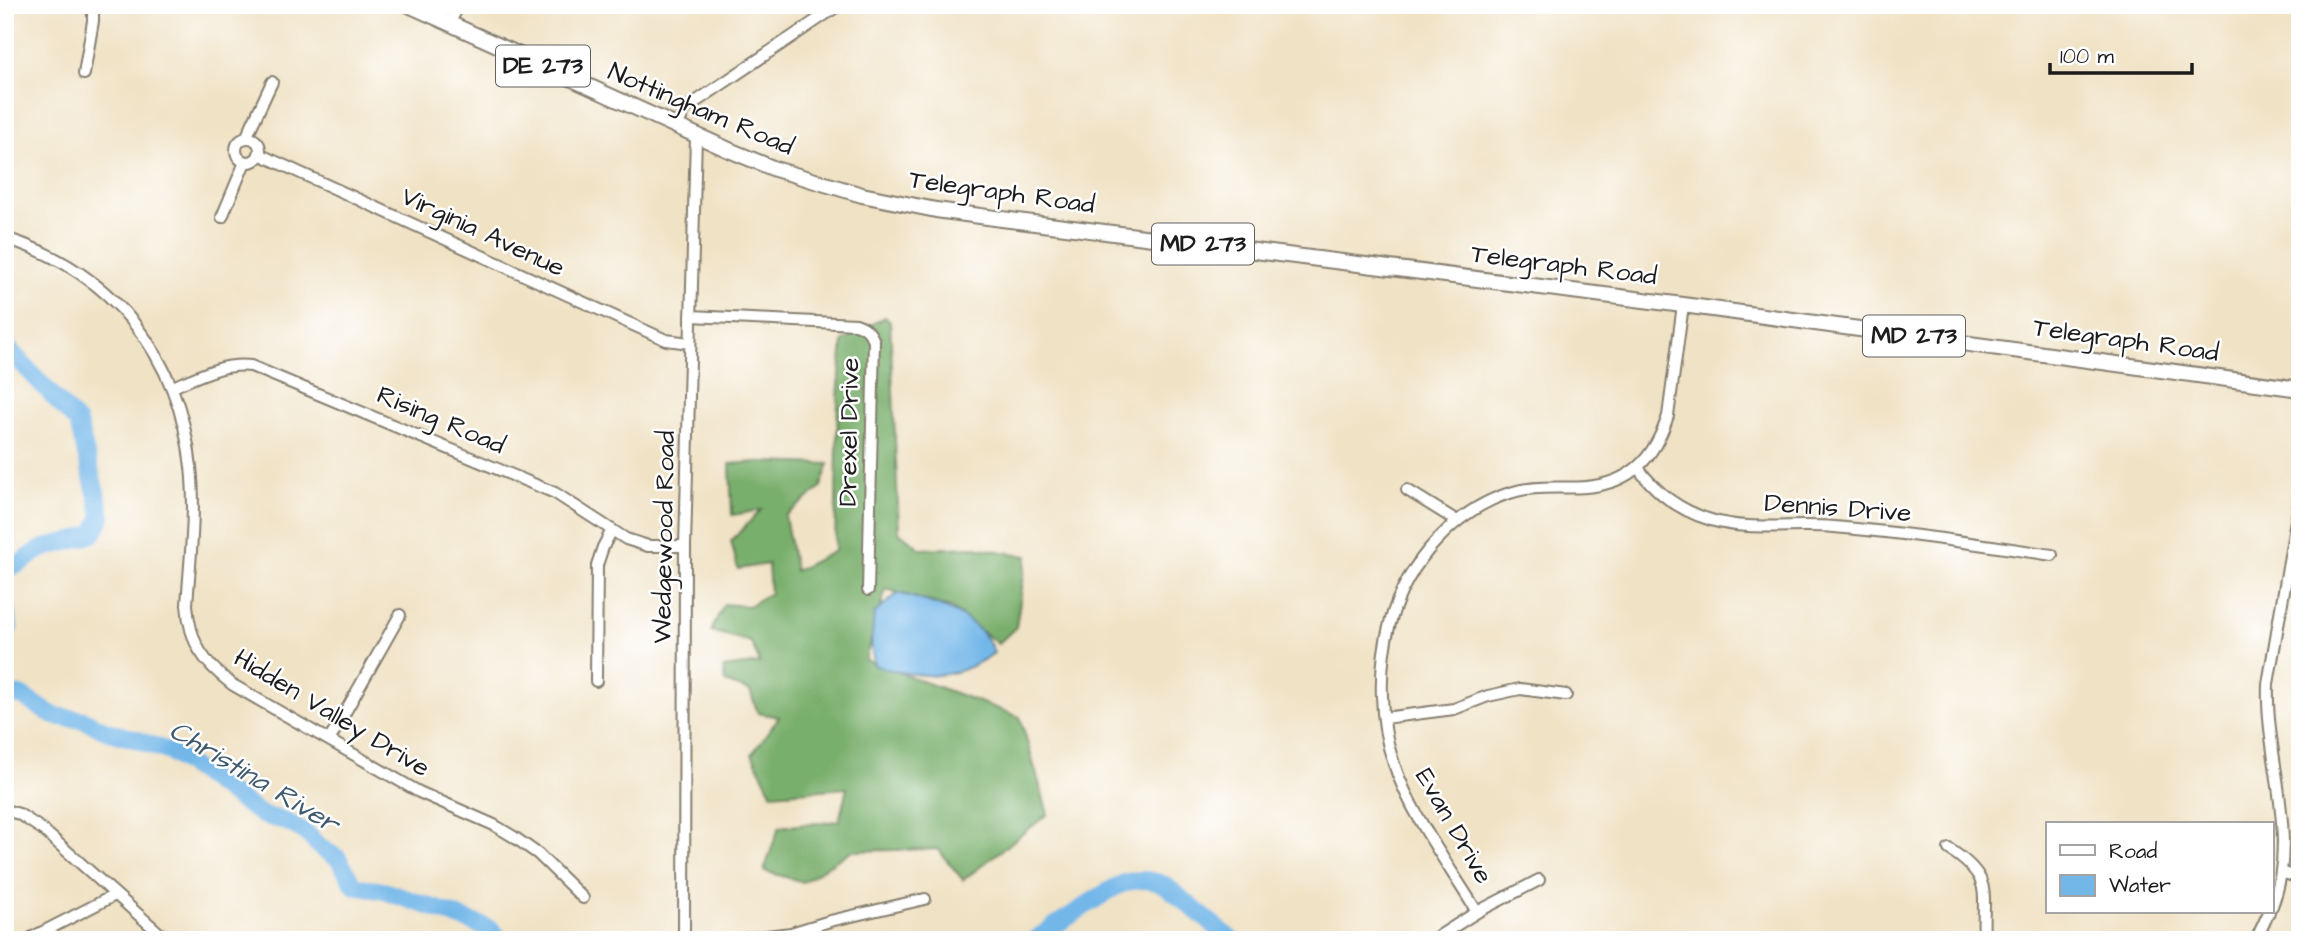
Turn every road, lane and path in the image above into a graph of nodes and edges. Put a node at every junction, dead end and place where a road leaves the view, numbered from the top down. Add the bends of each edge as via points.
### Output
1 (93, 5) edge
2 (408, 5) edge
3 (460, 5) edge
4 (839, 5) edge
5 (449, 24) junction
6 (84, 74) dead end
7 (272, 82) dead end
8 (677, 127) junction
9 (696, 136) junction
10 (246, 138) junction
11 (259, 154) junction
12 (245, 162) junction
13 (822, 184) joint
14 (222, 217) dead end
15 (5, 238) edge
16 (1683, 304) junction
17 (691, 316) junction
18 (690, 342) junction
19 (173, 387) junction
20 (2300, 389) edge
21 (1638, 468) junction
22 (1407, 489) dead end
23 (2300, 498) edge
24 (1457, 521) junction
25 (612, 530) junction
26 (685, 546) junction
27 (2052, 555) dead end
28 (868, 590) dead end
29 (400, 615) dead end
30 (596, 681) dead end
31 (1566, 695) dead end
32 (1384, 718) junction
33 (330, 739) junction
34 (5, 810) edge
35 (1949, 849) dead end
36 (2281, 872) junction
37 (2300, 878) edge
38 (1539, 880) dead end
39 (115, 895) junction
40 (583, 898) dead end
41 (2274, 898) edge
42 (925, 899) dead end
43 (1478, 912) junction
44 (2268, 914) edge
45 (27, 940) edge
46 (167, 940) edge
47 (684, 940) edge
48 (735, 940) edge
49 (1433, 940) edge
50 (1984, 940) edge
51 (2256, 940) edge

1 - 6 street
2 - 5 main road, Nottingham Road / DE 273
3 - 5 street
4 - 8 street via 685,109
5 - 8 main road, Nottingham Road / DE 273
7 - 10 street
8 - 9 main road, Nottingham Road / DE 273
9 - 13 main road, Nottingham Road / DE 273
9 - 17 street, Wedgewood Road
10 - 11 street, Virginia Avenue via 257,143
10 - 12 street via 236,149
11 - 12 street
11 - 18 street, Virginia Avenue via 666,340
12 - 14 street
13 - 16 main road, Telegraph Road / MD 273 via 1002,219
15 - 19 street, Hidden Valley Drive via 49,254 110,296 141,332
16 - 20 main road, Telegraph Road / MD 273
16 - 21 street, Evan Drive via 1668,416 1652,452
17 - 18 street, Wedgewood Road
17 - 28 street, Drexel Drive via 856,324 871,334
18 - 26 street, Wedgewood Road
19 - 25 street, Rising Road via 227,366 264,370 555,494
19 - 33 street, Hidden Valley Drive via 191,466 187,605 194,642 215,671 233,685
21 - 24 street, Evan Drive via 1597,485 1516,491
21 - 27 street, Dennis Drive via 1668,500 1714,521 1831,526
22 - 24 street
23 - 36 street via 2268,684
24 - 32 street, Evan Drive via 1420,560 1395,607 1384,660
25 - 26 street, Rising Road via 648,546
25 - 30 street via 597,565
26 - 47 street, Wedgewood Road
29 - 33 street
31 - 32 street via 1520,689 1454,709
32 - 43 street, Evan Drive via 1389,748 1409,801
33 - 40 street, Hidden Valley Drive via 419,792 514,837
34 - 39 street via 42,830
35 - 50 street via 1967,861 1983,882
36 - 37 street
36 - 41 street
38 - 43 street
39 - 45 street
39 - 46 street
42 - 48 street via 791,933
43 - 49 street
44 - 51 street

